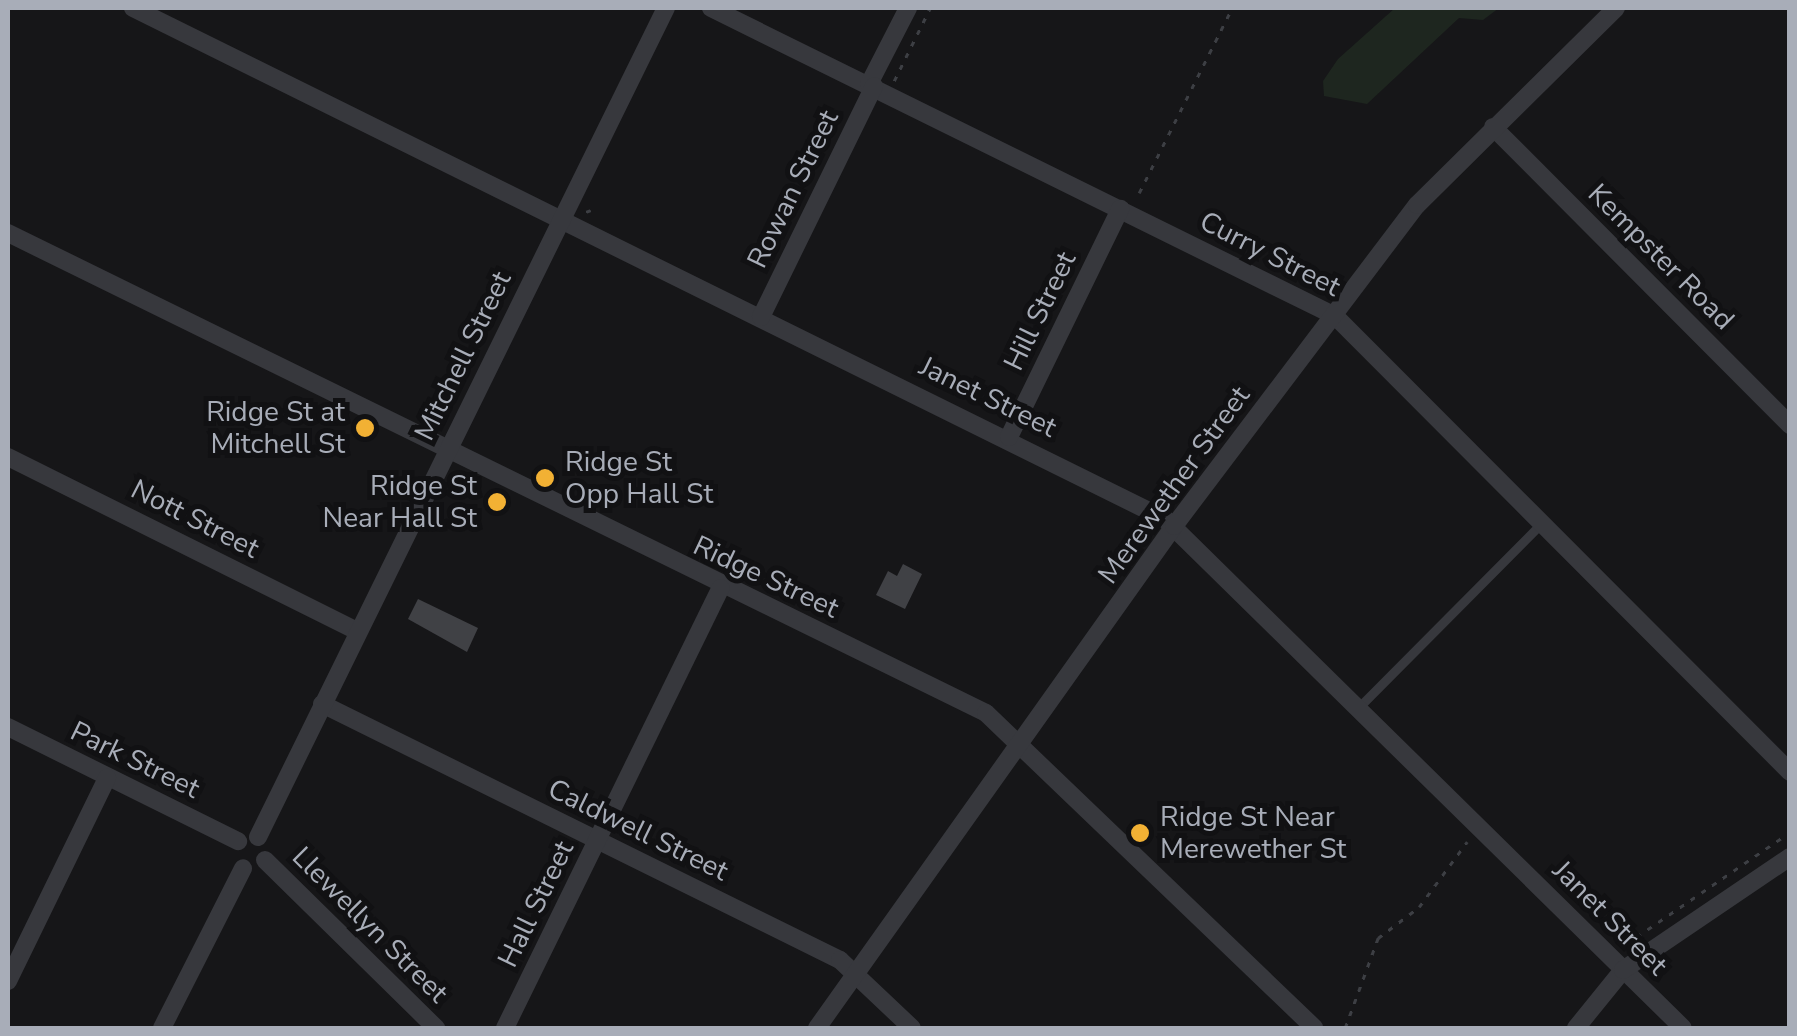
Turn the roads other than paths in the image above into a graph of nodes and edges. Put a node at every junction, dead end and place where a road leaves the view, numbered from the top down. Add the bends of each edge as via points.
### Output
1 (133, 8) edge
2 (666, 8) edge
3 (711, 8) edge
4 (908, 8) edge
5 (1616, 8) edge
6 (871, 85) junction
7 (1493, 128) junction
8 (1120, 209) junction
9 (561, 220) junction
10 (8, 234) edge
11 (1334, 316) junction
12 (761, 317) junction
13 (1790, 425) edge
14 (1009, 437) junction
15 (447, 451) junction
16 (8, 457) edge
17 (1540, 525) junction
18 (1174, 526) junction
19 (722, 588) junction
20 (357, 631) junction
21 (322, 704) junction
22 (1357, 709) junction
23 (8, 727) edge
24 (1024, 745) junction
25 (1790, 772) edge
26 (106, 778) junction
27 (258, 837) junction
28 (238, 841) junction
29 (597, 841) junction
30 (1790, 857) edge
31 (265, 860) junction
32 (242, 868) junction
33 (1623, 970) junction
34 (861, 973) junction
35 (8, 981) edge
36 (162, 1028) edge
37 (436, 1028) edge
38 (504, 1028) edge
39 (818, 1028) edge
40 (912, 1028) edge
41 (1315, 1028) edge
42 (1576, 1028) edge
43 (1683, 1028) edge

1 - 9 street, Janet Street
2 - 9 street, Mitchell Street
3 - 6 street, Curry Street
4 - 6 street, Rowan Street
5 - 7 street, Merewether Street
6 - 8 street, Curry Street
6 - 12 street, Rowan Street
7 - 11 street, Merewether Street via 1417,204
7 - 13 street, Kempster Road
8 - 11 street, Curry Street
8 - 14 street, Hill Street
9 - 12 street, Janet Street
9 - 15 street, Mitchell Street
10 - 15 street, Ridge Street
11 - 17 street, Curry Street
11 - 18 street, Merewether Street
12 - 14 street, Janet Street
14 - 18 street, Janet Street
15 - 19 street, Ridge Street
15 - 20 street, Mitchell Street
16 - 20 street, Nott Street
17 - 22 lane
17 - 25 street, Curry Street
18 - 22 street, Janet Street
18 - 24 street, Merewether Street
19 - 24 street, Ridge Street via 986,713
19 - 29 street, Hall Street
20 - 21 street, Mitchell Street
21 - 27 street, Mitchell Street
21 - 29 street, Caldwell Street
22 - 33 street, Janet Street
23 - 26 street, Park Street
24 - 34 street, Merewether Street
24 - 41 street, Ridge Street
26 - 28 street, Park Street
26 - 35 street
27 - 28 street
27 - 31 street via 266,844
28 - 32 street via 234,858
29 - 34 street, Caldwell Street
29 - 38 street, Hall Street
30 - 33 street
31 - 32 street
31 - 37 street, Llewellyn Street
32 - 36 street
33 - 42 street
33 - 43 street, Janet Street
34 - 39 street, Merewether Street
34 - 40 street, Caldwell Street

